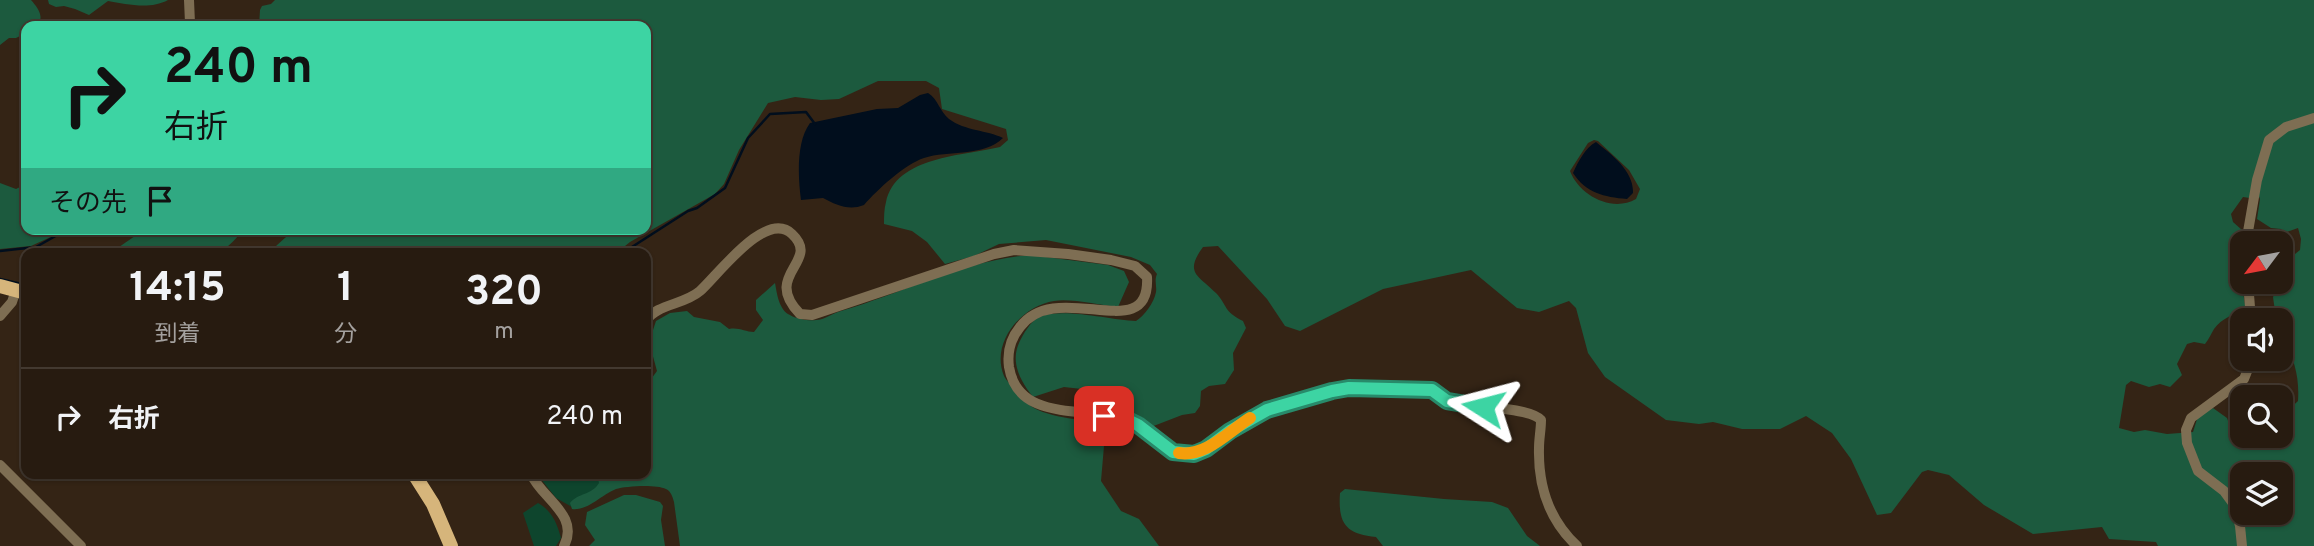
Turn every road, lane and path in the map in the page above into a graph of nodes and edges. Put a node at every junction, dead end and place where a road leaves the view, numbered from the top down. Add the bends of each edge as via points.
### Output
1 (189, 0) edge
2 (190, 21) edge
3 (2314, 118) edge
4 (2248, 231) edge
5 (0, 286) edge
6 (21, 292) edge
7 (651, 315) edge
8 (0, 316) edge
9 (2247, 371) edge
10 (0, 465) edge
11 (417, 479) edge
12 (534, 479) edge
13 (81, 546) edge
14 (451, 546) edge
15 (564, 546) edge
16 (1577, 546) edge
17 (2242, 546) edge

1 - 2 street
3 - 4 street via 2286,127 2269,140
5 - 6 main road
6 - 8 street
7 - 16 street via 699,292 759,234 773,228 789,231 798,243 799,259 787,279 786,296 800,314 812,315 1014,250 1122,261 1147,277 1146,298 1133,310 1050,308 1032,315 1018,328 1010,345 1009,365 1026,397 1043,407 1126,419 1173,452 1183,454 1206,449 1267,410 1349,388 1432,390 1447,401 1522,412 1541,421 1541,484 1556,524
9 - 17 street via 2244,379 2197,412 2186,430 2198,471 2235,506
10 - 13 street
11 - 14 main road
12 - 15 street via 565,516 568,533

